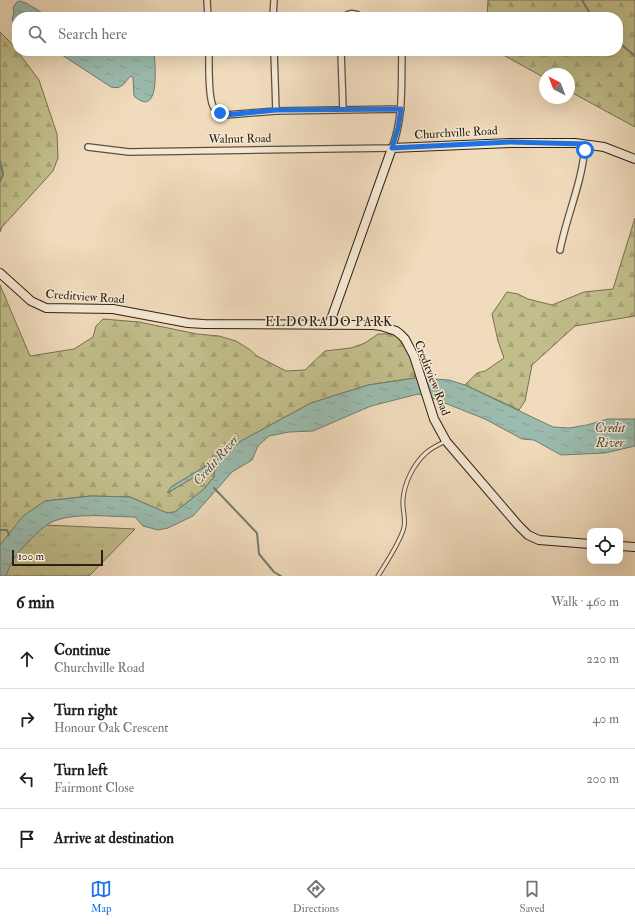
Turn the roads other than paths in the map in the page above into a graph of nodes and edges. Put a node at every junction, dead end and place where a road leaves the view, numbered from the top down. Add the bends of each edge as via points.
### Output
1 (207, 0) edge
2 (274, 0) edge
3 (208, 12) edge
4 (273, 12) edge
5 (209, 56) edge
6 (274, 56) edge
7 (341, 56) edge
8 (402, 56) edge
9 (401, 109) junction
10 (276, 110) junction
11 (344, 110) junction
12 (585, 144) junction
13 (88, 147) dead end
14 (392, 148) junction
15 (635, 159) edge
16 (560, 250) dead end
17 (0, 273) edge
18 (329, 325) junction
19 (446, 441) junction
20 (587, 544) edge
21 (623, 546) edge
22 (635, 546) edge
23 (378, 576) edge

1 - 3 street
2 - 4 street
5 - 10 street via 211,99 215,110 226,115
6 - 10 street
7 - 11 street
8 - 9 street
9 - 11 street
9 - 14 street
10 - 11 street
12 - 14 street, Churchville Road via 510,142
12 - 15 street, Churchville Road via 604,147
12 - 16 street via 580,177
13 - 14 street, Walnut Road via 129,152
14 - 18 street
17 - 18 street, Creditview Road via 31,301 46,308 112,309 204,324
18 - 19 street, Creditview Road via 381,326 400,334 410,347 434,418
19 - 20 street, Creditview Road via 525,533 539,540
19 - 23 lane via 428,452 410,475 403,502 404,527
21 - 22 street

